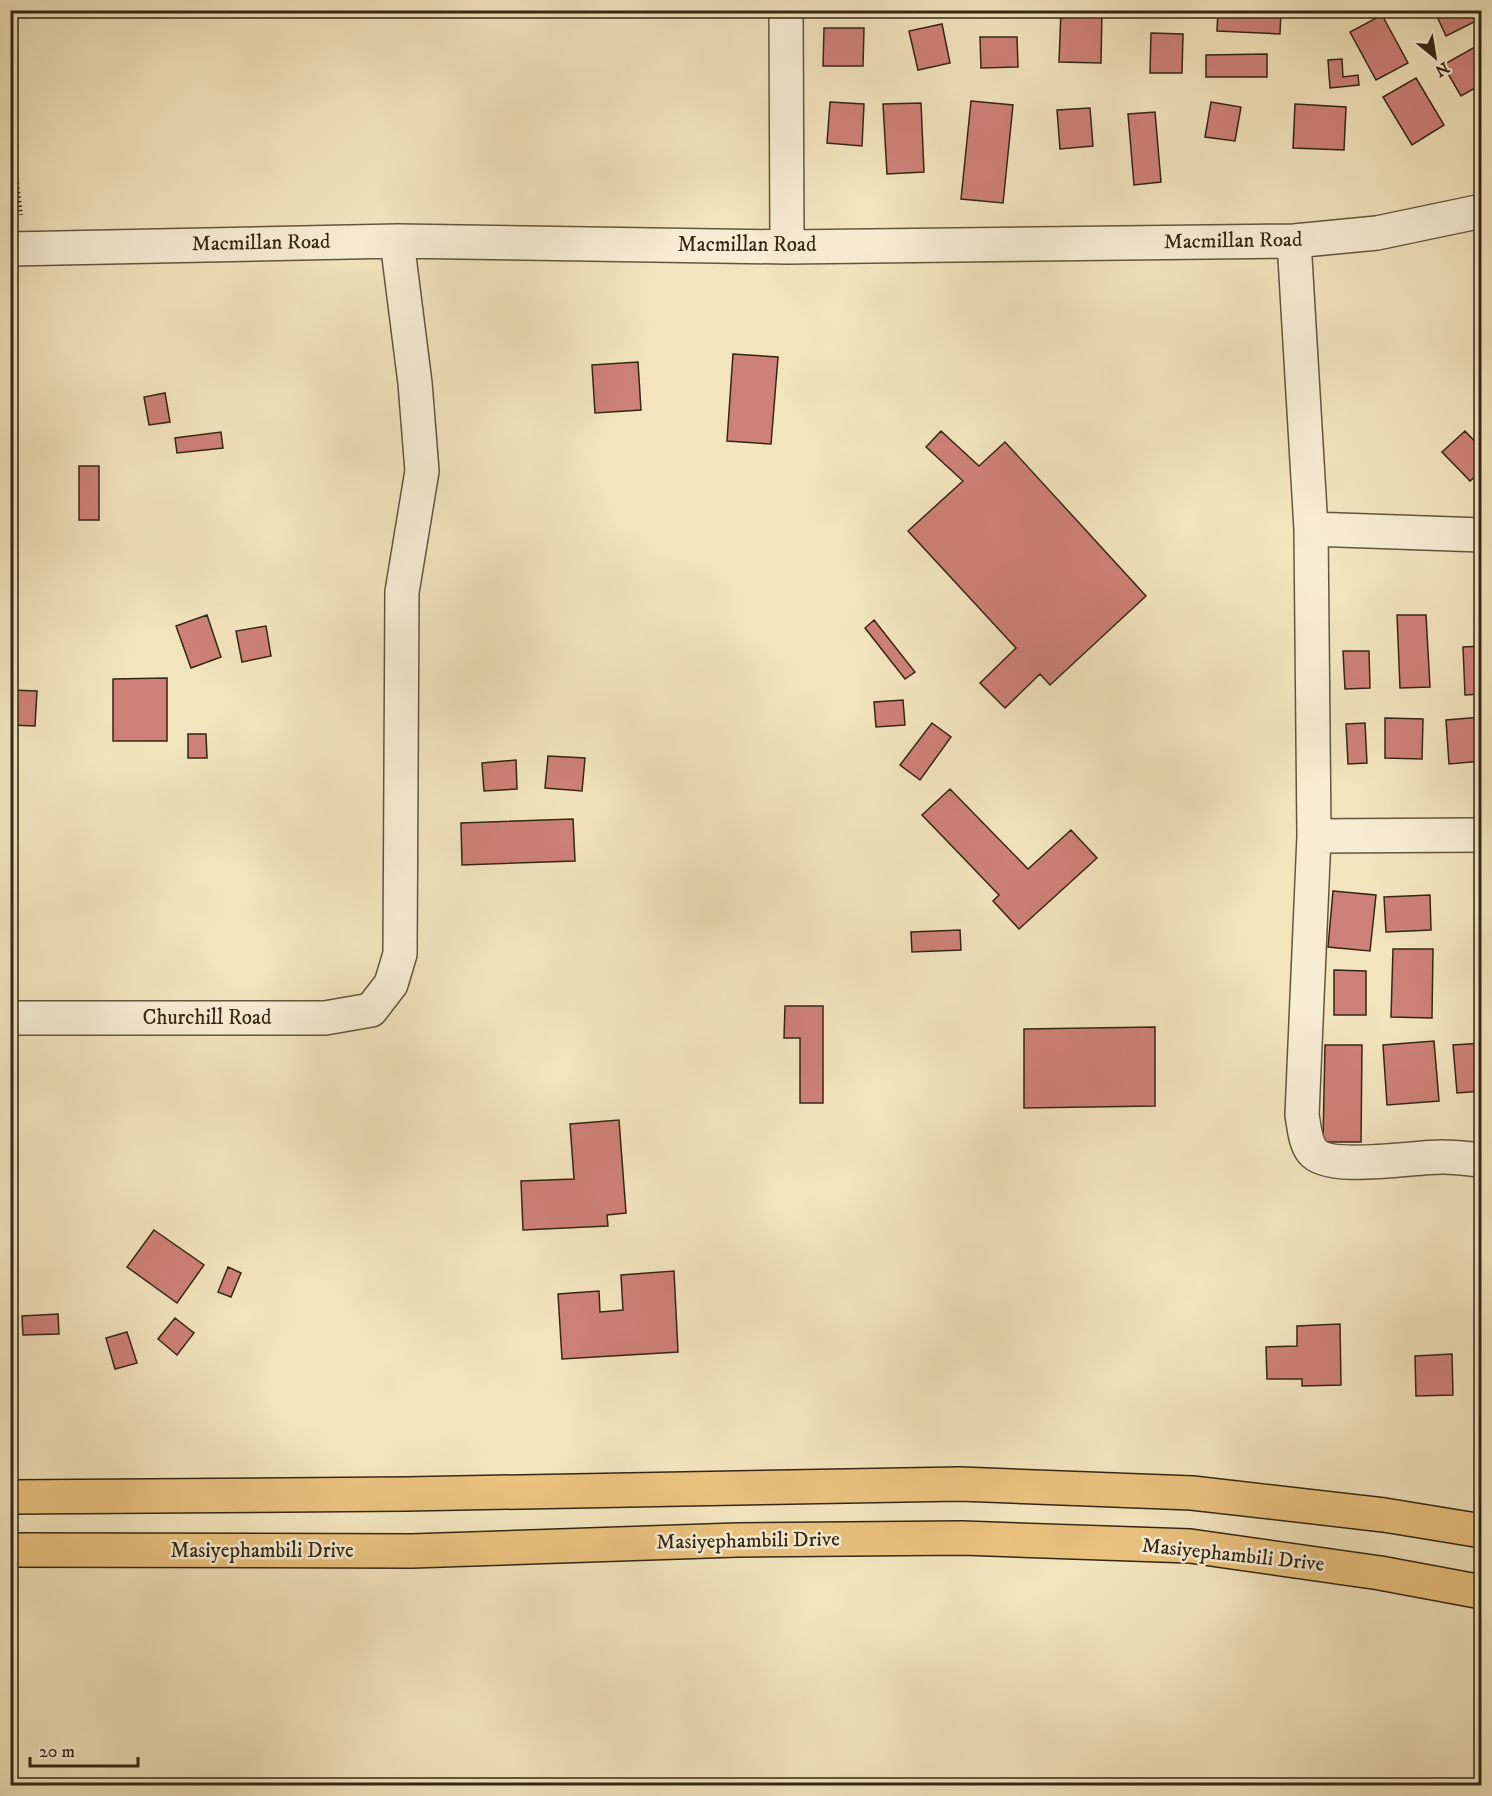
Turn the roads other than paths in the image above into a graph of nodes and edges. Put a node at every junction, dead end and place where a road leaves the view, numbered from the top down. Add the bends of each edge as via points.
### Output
1 (786, 10) edge
2 (1482, 210) edge
3 (397, 240) junction
4 (1294, 241) junction
5 (788, 247) junction
6 (17, 249) edge
7 (1311, 529) junction
8 (1482, 534) edge
9 (1482, 835) edge
10 (1314, 836) junction
11 (10, 1018) edge
12 (1482, 1160) edge
13 (10, 1497) edge
14 (1482, 1532) edge
15 (10, 1550) edge
16 (1482, 1592) edge

1 - 5 street
2 - 4 street, Macmillan Road via 1377,233
3 - 5 street, Macmillan Road
3 - 6 street, Macmillan Road
3 - 11 street, Churchill Road via 422,471 402,592 399,954 391,984 371,1010 325,1018
4 - 5 street, Macmillan Road
4 - 7 street
7 - 8 street
7 - 10 street
9 - 10 street
10 - 12 street via 1302,1115 1311,1150 1323,1160 1344,1163 1443,1157
13 - 14 main road via 960,1484 1192,1493 1384,1515
15 - 16 main road, Masiyephambili Drive via 412,1551 737,1540 962,1538 1190,1546

